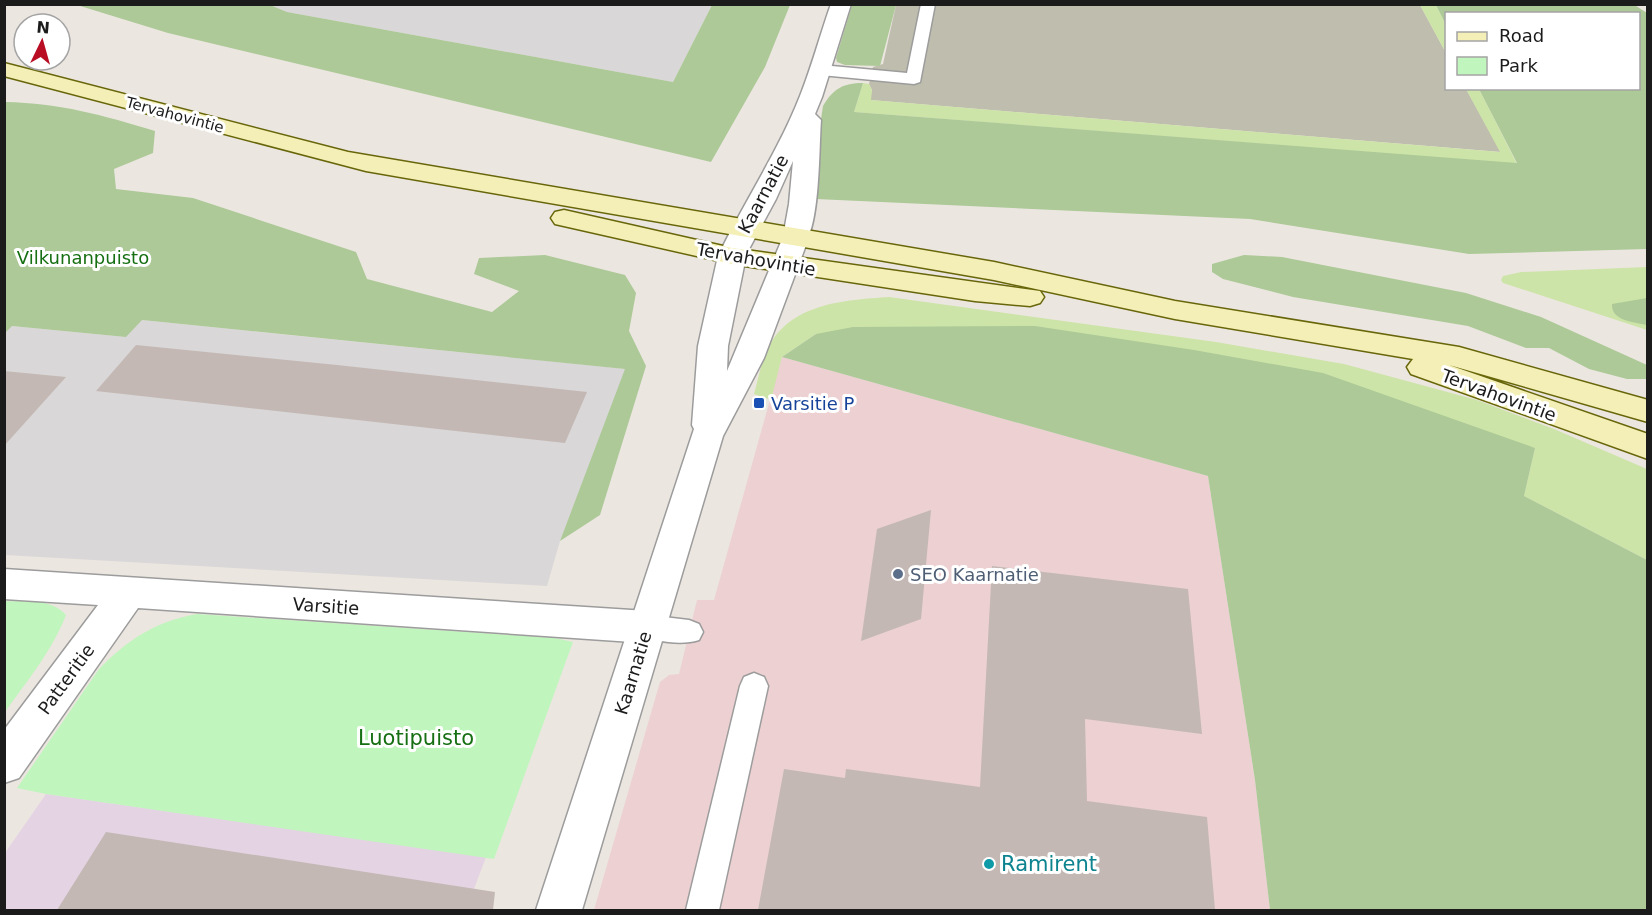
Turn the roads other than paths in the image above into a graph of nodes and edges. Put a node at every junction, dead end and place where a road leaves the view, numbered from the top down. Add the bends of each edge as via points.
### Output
1 (841, 4) edge
2 (928, 4) edge
3 (4, 69) edge
4 (821, 70) junction
5 (811, 97) junction
6 (347, 159) junction
7 (745, 228) junction
8 (796, 237) junction
9 (732, 256) junction
10 (786, 265) junction
11 (1175, 310) junction
12 (1350, 340) junction
13 (1647, 411) edge
14 (707, 436) junction
15 (1647, 447) edge
16 (4, 584) edge
17 (127, 594) junction
18 (647, 627) junction
19 (689, 632) dead end
20 (754, 686) dead end
21 (4, 764) edge
22 (559, 910) edge
23 (702, 910) edge

1 - 4 street, Kaarnatie
2 - 4 lane via 914,79
3 - 6 main road, Tervahovintie
4 - 5 street, Kaarnatie
5 - 7 street, Kaarnatie via 764,199
5 - 8 street, Kaarnatie
6 - 7 main road, Tervahovintie
6 - 9 main road, Tervahovintie via 558,216
7 - 8 main road, Tervahovintie
7 - 9 street, Kaarnatie
8 - 10 street, Kaarnatie
8 - 11 main road, Tervahovintie via 994,271
9 - 10 main road, Tervahovintie
9 - 14 street, Kaarnatie via 712,346
10 - 11 main road, Tervahovintie via 975,292
10 - 14 street, Kaarnatie via 749,358
11 - 12 main road, Tervahovintie
12 - 13 main road, Tervahovintie via 1459,357
12 - 15 main road, Tervahovintie
14 - 18 street, Kaarnatie
16 - 17 street, Varsitie
17 - 18 street, Varsitie
17 - 21 street, Patteritie
18 - 19 lane
18 - 22 street, Kaarnatie
20 - 23 lane

